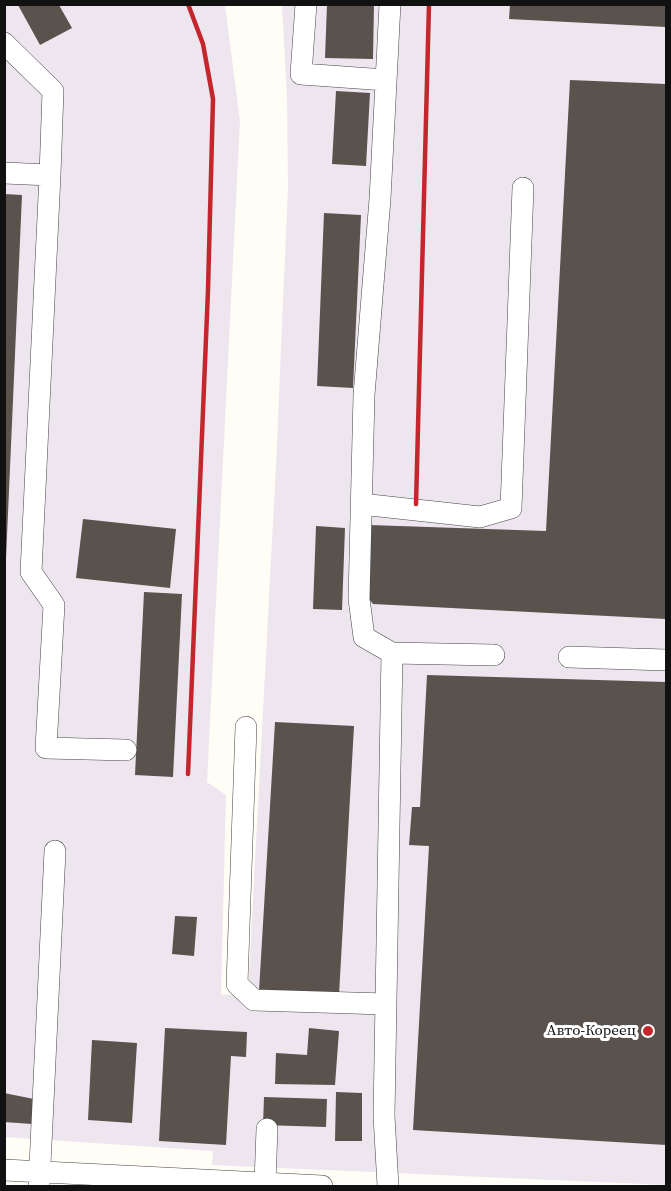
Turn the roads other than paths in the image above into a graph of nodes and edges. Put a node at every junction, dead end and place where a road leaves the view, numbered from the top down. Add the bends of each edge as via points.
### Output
1 (306, 4) edge
2 (390, 4) edge
3 (4, 43) edge
4 (386, 80) junction
5 (4, 172) edge
6 (50, 175) junction
7 (523, 188) dead end
8 (361, 504) junction
9 (392, 652) junction
10 (494, 656) dead end
11 (569, 657) dead end
12 (666, 660) edge
13 (246, 728) dead end
14 (126, 750) dead end
15 (55, 851) dead end
16 (386, 1004) junction
17 (267, 1129) dead end
18 (4, 1170) edge
19 (39, 1179) edge
20 (265, 1183) junction
21 (322, 1186) edge
22 (388, 1186) edge

1 - 4 street via 300,74
2 - 4 street
3 - 6 street via 53,91
4 - 8 street via 364,395
5 - 6 street
6 - 14 street via 31,573 54,605 46,748
7 - 8 street via 511,508 480,517
8 - 9 street via 359,599 364,637
9 - 10 street
9 - 16 street
11 - 12 street
13 - 16 street via 237,984 254,1000
15 - 19 street
16 - 22 street via 384,1116
17 - 20 street
18 - 19 street
19 - 20 street
20 - 21 street

